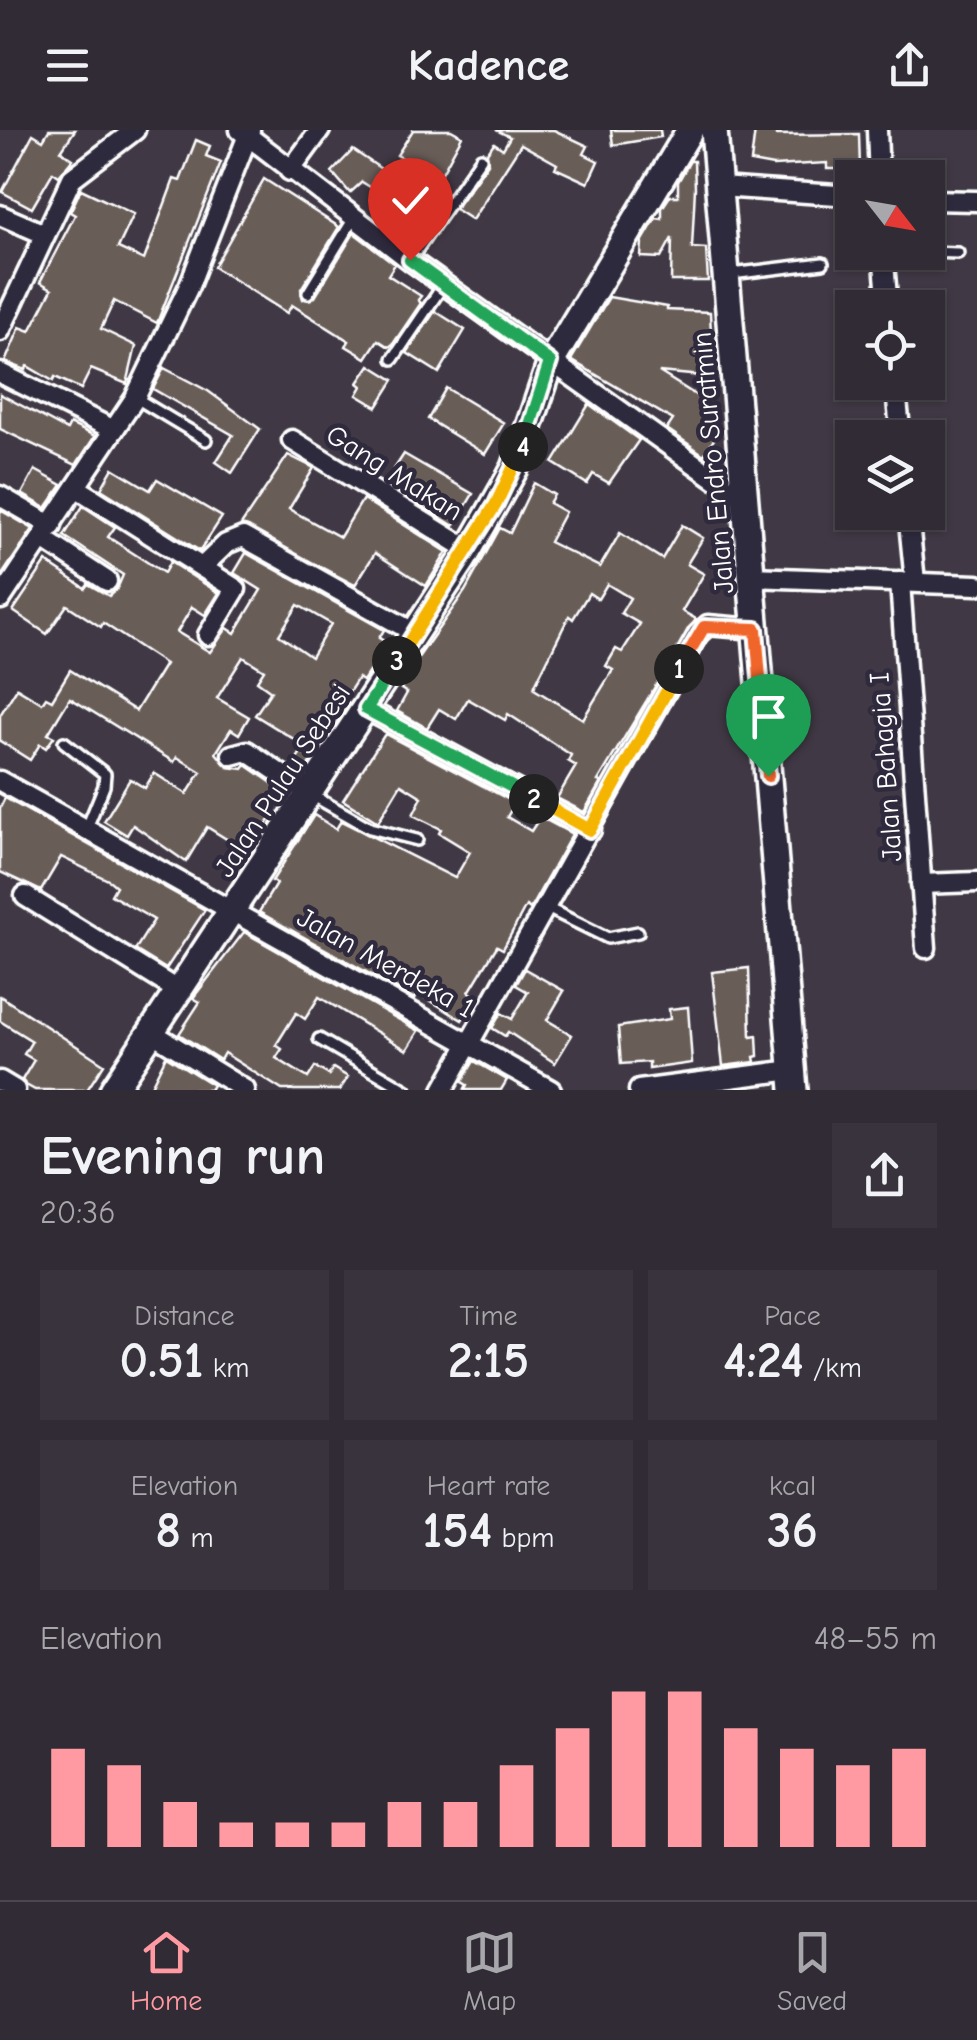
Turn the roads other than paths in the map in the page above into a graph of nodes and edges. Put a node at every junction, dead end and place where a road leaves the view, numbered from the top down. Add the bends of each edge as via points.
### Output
1 (135, 130) edge
2 (320, 130) edge
3 (690, 130) edge
4 (714, 130) edge
5 (877, 130) edge
6 (246, 132) edge
7 (481, 158) dead end
8 (878, 160) edge
9 (290, 171) junction
10 (719, 187) junction
11 (835, 195) edge
12 (945, 200) edge
13 (977, 201) edge
14 (0, 215) edge
15 (354, 218) junction
16 (44, 234) junction
17 (945, 252) edge
18 (958, 252) dead end
19 (410, 260) junction
20 (823, 262) dead end
21 (726, 274) junction
22 (444, 284) junction
23 (308, 293) dead end
24 (0, 331) edge
25 (393, 359) dead end
26 (550, 362) junction
27 (0, 372) edge
28 (135, 398) junction
29 (114, 430) junction
30 (206, 440) dead end
31 (292, 440) dead end
32 (77, 488) junction
33 (0, 496) edge
34 (745, 500) junction
35 (908, 530) edge
36 (48, 533) junction
37 (469, 550) junction
38 (202, 567) junction
39 (751, 577) junction
40 (107, 581) dead end
41 (907, 582) junction
42 (977, 585) edge
43 (1, 599) edge
44 (756, 629) junction
45 (415, 633) junction
46 (208, 635) dead end
47 (366, 709) junction
48 (64, 742) dead end
49 (232, 754) dead end
50 (0, 781) edge
51 (310, 794) junction
52 (86, 830) junction
53 (590, 830) junction
54 (417, 840) dead end
55 (977, 882) edge
56 (921, 884) junction
57 (25, 896) dead end
58 (547, 908) junction
59 (233, 909) junction
60 (638, 932) dead end
61 (926, 948) dead end
62 (180, 992) junction
63 (151, 1032) junction
64 (318, 1040) dead end
65 (470, 1042) junction
66 (0, 1080) edge
67 (793, 1080) edge
68 (16, 1090) edge
69 (112, 1090) edge
70 (246, 1090) edge
71 (406, 1090) edge
72 (443, 1090) edge
73 (551, 1090) edge
74 (639, 1090) edge

1 - 16 street via 76,172
2 - 9 street
3 - 26 street, Jalan Pulau Sebesi
4 - 10 street, Jalan Endro Suratmin
5 - 8 street
6 - 9 street
6 - 28 street via 189,286
7 - 19 lane
9 - 15 street
10 - 11 street
10 - 21 street, Jalan Endro Suratmin
12 - 13 street
14 - 16 street
15 - 19 street
15 - 23 lane
16 - 24 street
17 - 18 lane
19 - 22 street
20 - 21 lane
21 - 34 street, Jalan Endro Suratmin
22 - 25 lane
22 - 26 street
26 - 34 street
26 - 37 street, Jalan Pulau Sebesi via 515,468
27 - 29 street
28 - 29 street
28 - 30 lane
29 - 32 street
31 - 37 street, Gang Makan
32 - 36 street
32 - 38 street
33 - 36 street
34 - 39 street, Jalan Endro Suratmin
35 - 41 street, Jalan Bahagia I
36 - 40 street
36 - 43 street
37 - 45 street, Jalan Pulau Sebesi
38 - 45 street via 243,538
38 - 46 street via 236,589
39 - 41 street
39 - 44 street, Jalan Endro Suratmin
41 - 42 street
41 - 56 street, Jalan Bahagia I
44 - 53 street, Jalan Merdeka 1 via 701,630
44 - 67 street, Jalan Endro Suratmin
45 - 47 street, Jalan Pulau Sebesi
47 - 51 street, Jalan Pulau Sebesi
47 - 53 street
48 - 52 lane via 105,774
49 - 51 street via 247,751
50 - 52 street, Jalan Merdeka 1
51 - 54 lane via 370,828
51 - 59 street, Jalan Pulau Sebesi
52 - 59 street, Jalan Merdeka 1
53 - 58 street, Jalan Merdeka 1
55 - 56 street
56 - 61 street, Jalan Bahagia I
57 - 62 street
58 - 60 lane via 608,938
58 - 65 street, Jalan Merdeka 1
59 - 62 street, Jalan Pulau Sebesi
59 - 65 street, Jalan Merdeka 1
62 - 63 street, Jalan Pulau Sebesi
63 - 69 street, Jalan Pulau Sebesi
63 - 70 street
64 - 71 lane
65 - 72 street
65 - 73 street
66 - 68 street
67 - 74 street

